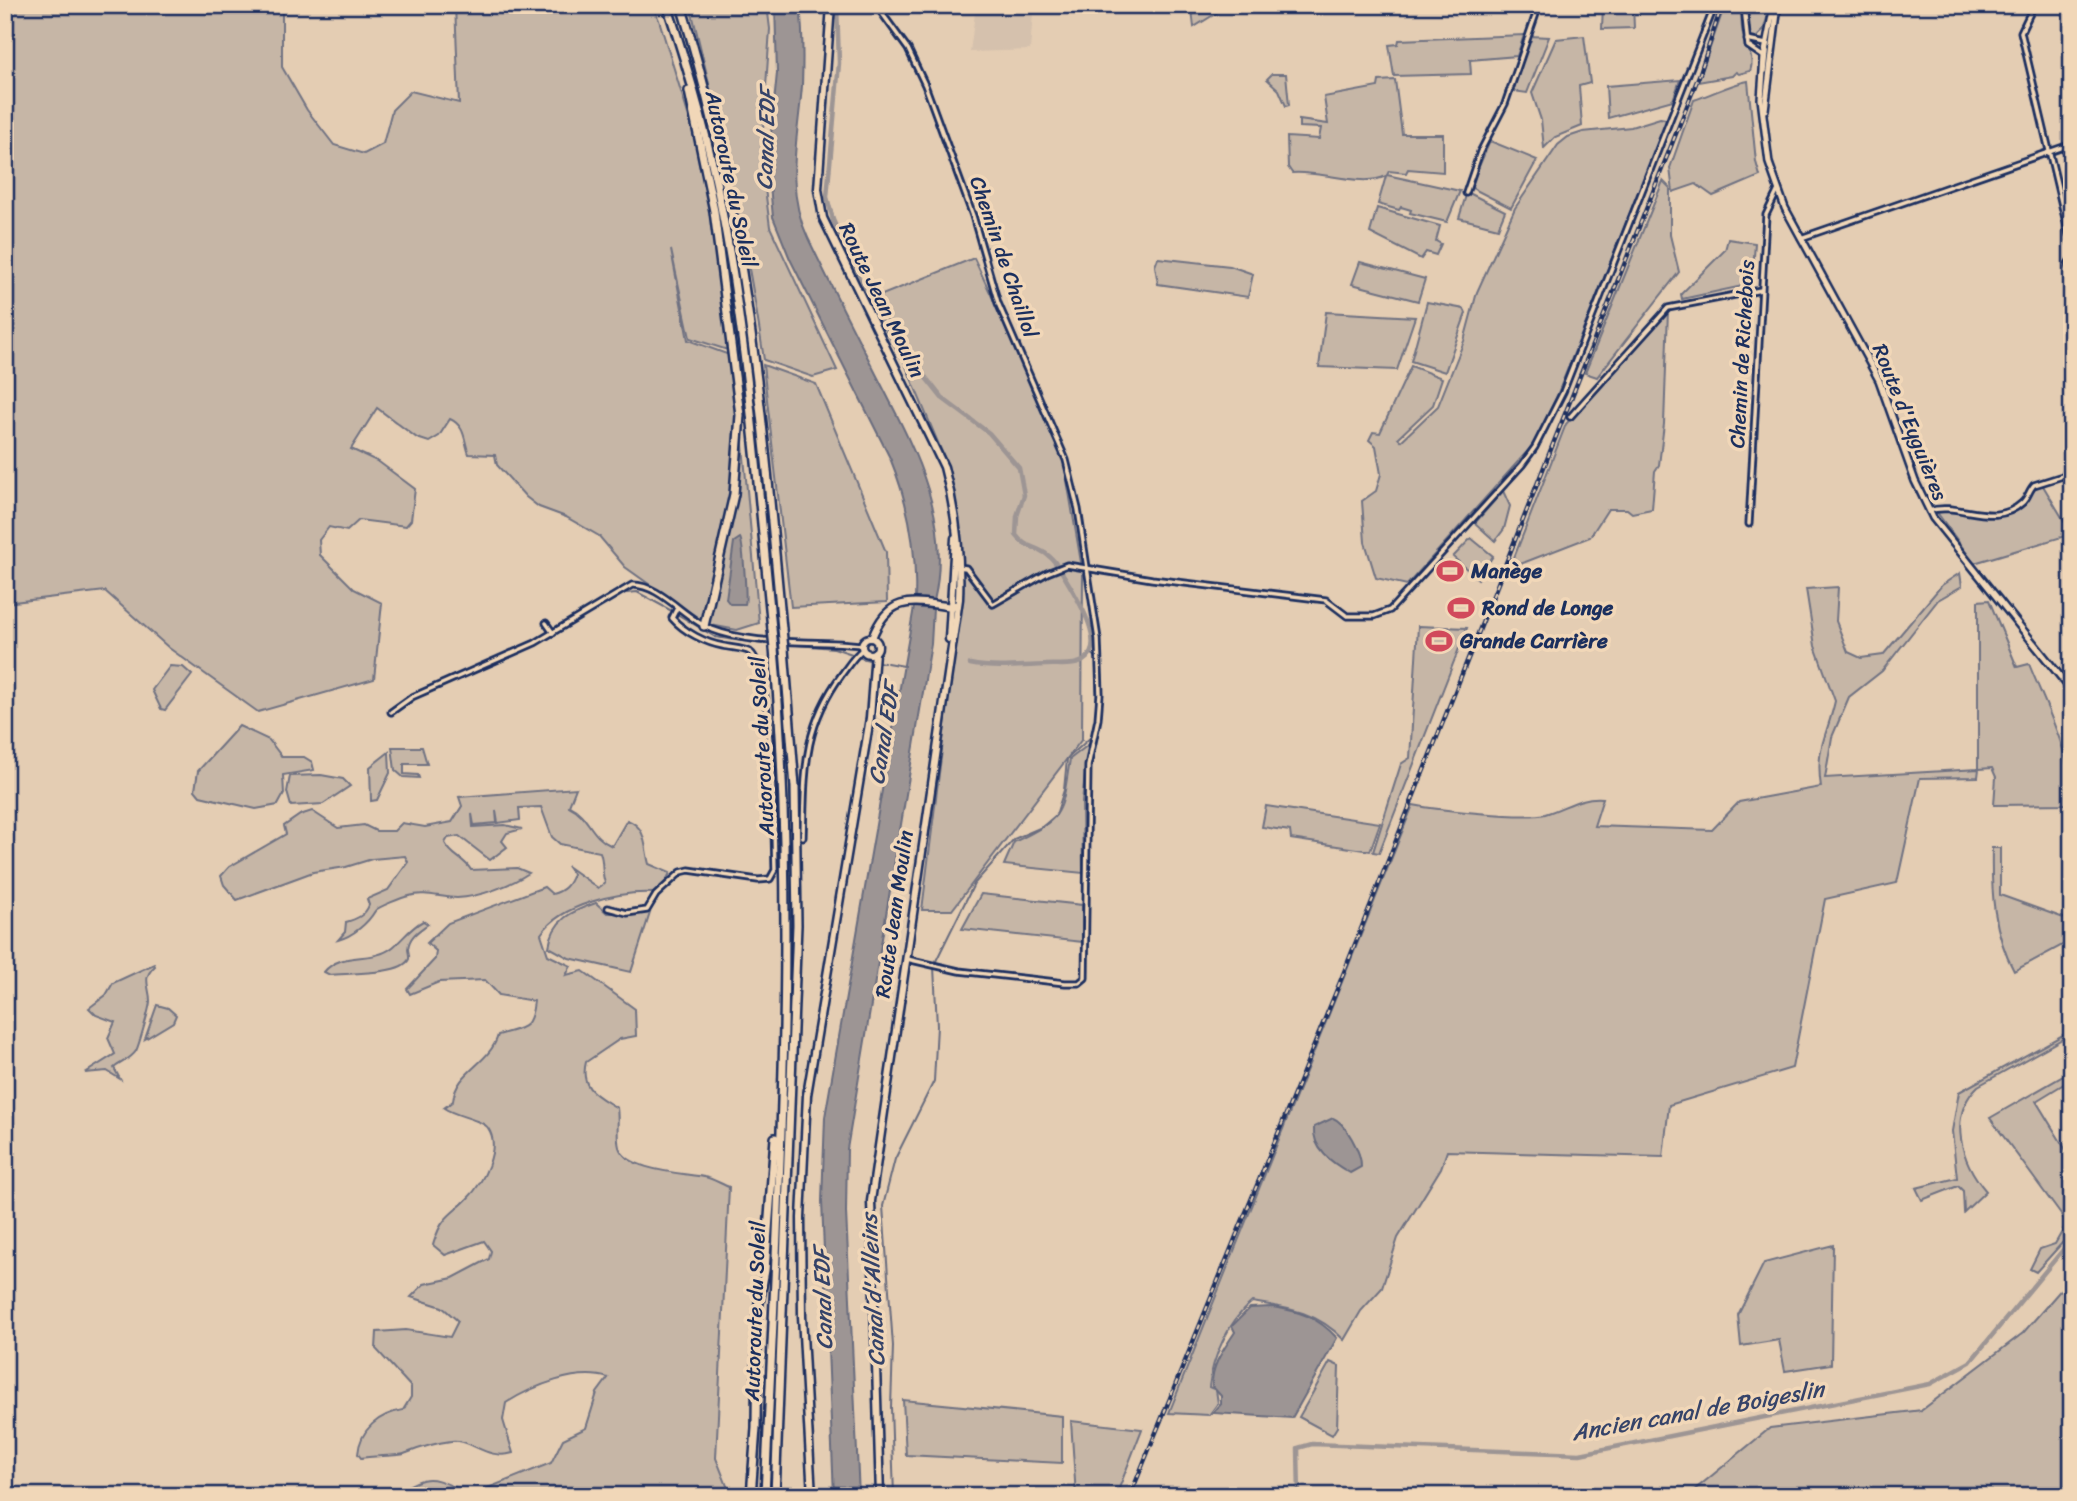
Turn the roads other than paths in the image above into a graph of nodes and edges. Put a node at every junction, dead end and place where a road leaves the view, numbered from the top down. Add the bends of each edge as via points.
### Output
1 (667, 5) edge
2 (681, 5) edge
3 (831, 5) edge
4 (876, 5) edge
5 (1539, 5) edge
6 (1715, 5) edge
7 (1744, 5) edge
8 (1776, 5) edge
9 (2034, 5) edge
10 (1747, 40) junction
11 (1767, 49) junction
12 (687, 67) junction
13 (1765, 137) junction
14 (2072, 144) edge
15 (2048, 153) junction
16 (1777, 190) junction
17 (1466, 193) dead end
18 (1801, 238) junction
19 (2072, 248) edge
20 (2072, 258) edge
21 (2072, 279) edge
22 (1761, 290) junction
23 (1570, 416) dead end
24 (930, 438) junction
25 (2072, 473) edge
26 (1929, 511) junction
27 (1749, 524) dead end
28 (958, 568) junction
29 (1087, 570) junction
30 (955, 603) junction
31 (677, 608) junction
32 (547, 624) dead end
33 (704, 626) junction
34 (553, 633) junction
35 (872, 638) junction
36 (868, 652) junction
37 (2072, 691) edge
38 (942, 706) junction
39 (391, 712) dead end
40 (803, 837) dead end
41 (608, 908) dead end
42 (905, 959) junction
43 (782, 1082) junction
44 (751, 1496) edge
45 (765, 1496) edge
46 (775, 1496) edge
47 (811, 1496) edge
48 (880, 1496) edge

1 - 12 highway, Autoroute du Soleil
2 - 46 highway, Autoroute du Soleil, bridge via 715,125 747,287 794,787 797,925
3 - 24 main road, Route Jean Moulin via 818,188 822,218
4 - 29 street, Chemin de Chaillol via 908,49 925,85 973,216 998,303 1066,460
5 - 17 street via 1506,104 1480,152
6 - 29 street via 1542,435 1522,465 1396,606 1380,615 1347,616 1326,600
7 - 10 street
8 - 11 main road, Route d'Eyguières
9 - 15 street via 2021,32
10 - 11 street
10 - 11 street via 1752,51
11 - 13 main road, Route d'Eyguières
11 - 13 main road, Route d'Eyguières via 1761,99
12 - 33 highway via 685,76 720,247 740,415 734,494
12 - 43 highway, Autoroute du Soleil, bridge via 710,155 735,289 774,648 786,830
13 - 16 main road, Route d'Eyguières
14 - 15 street
15 - 18 street
15 - 19 street
16 - 18 main road, Route d'Eyguières
16 - 22 street, Chemin de Richebois via 1766,215
18 - 26 main road, Route d'Eyguières via 1879,380
20 - 21 street via 2067,264
22 - 23 street via 1668,308
22 - 27 street, Chemin de Richebois
24 - 28 main road, Route Jean Moulin via 948,498
24 - 28 main road, Route Jean Moulin via 952,495
25 - 26 street via 2034,485 2024,502 2005,512 1978,515 1942,507
26 - 37 main road, Route d'Eyguières
28 - 29 street via 966,568 992,604 1056,568 1067,565
28 - 30 main road, Route Jean Moulin
29 - 42 street, Chemin de Chaillol via 1098,639 1100,694 1088,766 1085,978 1065,983 959,971
30 - 35 main road via 899,603
30 - 38 main road
30 - 38 main road, Route Jean Moulin
31 - 33 street
31 - 34 street via 647,588 632,585
31 - 41 street via 672,618 681,626 712,643 749,652 759,664 768,716 775,870 769,879 758,880 690,870 656,895 647,911 627,913
32 - 34 street
33 - 36 street via 740,636
34 - 39 street via 412,697
35 - 36 main road via 877,643
35 - 36 main road via 865,639
36 - 40 street via 830,691 811,730
36 - 47 main road via 870,718 807,1095 802,1255
38 - 42 main road, Route Jean Moulin
42 - 48 main road, Route Jean Moulin via 871,1200
43 - 44 highway via 757,1314
43 - 45 highway, Autoroute du Soleil

